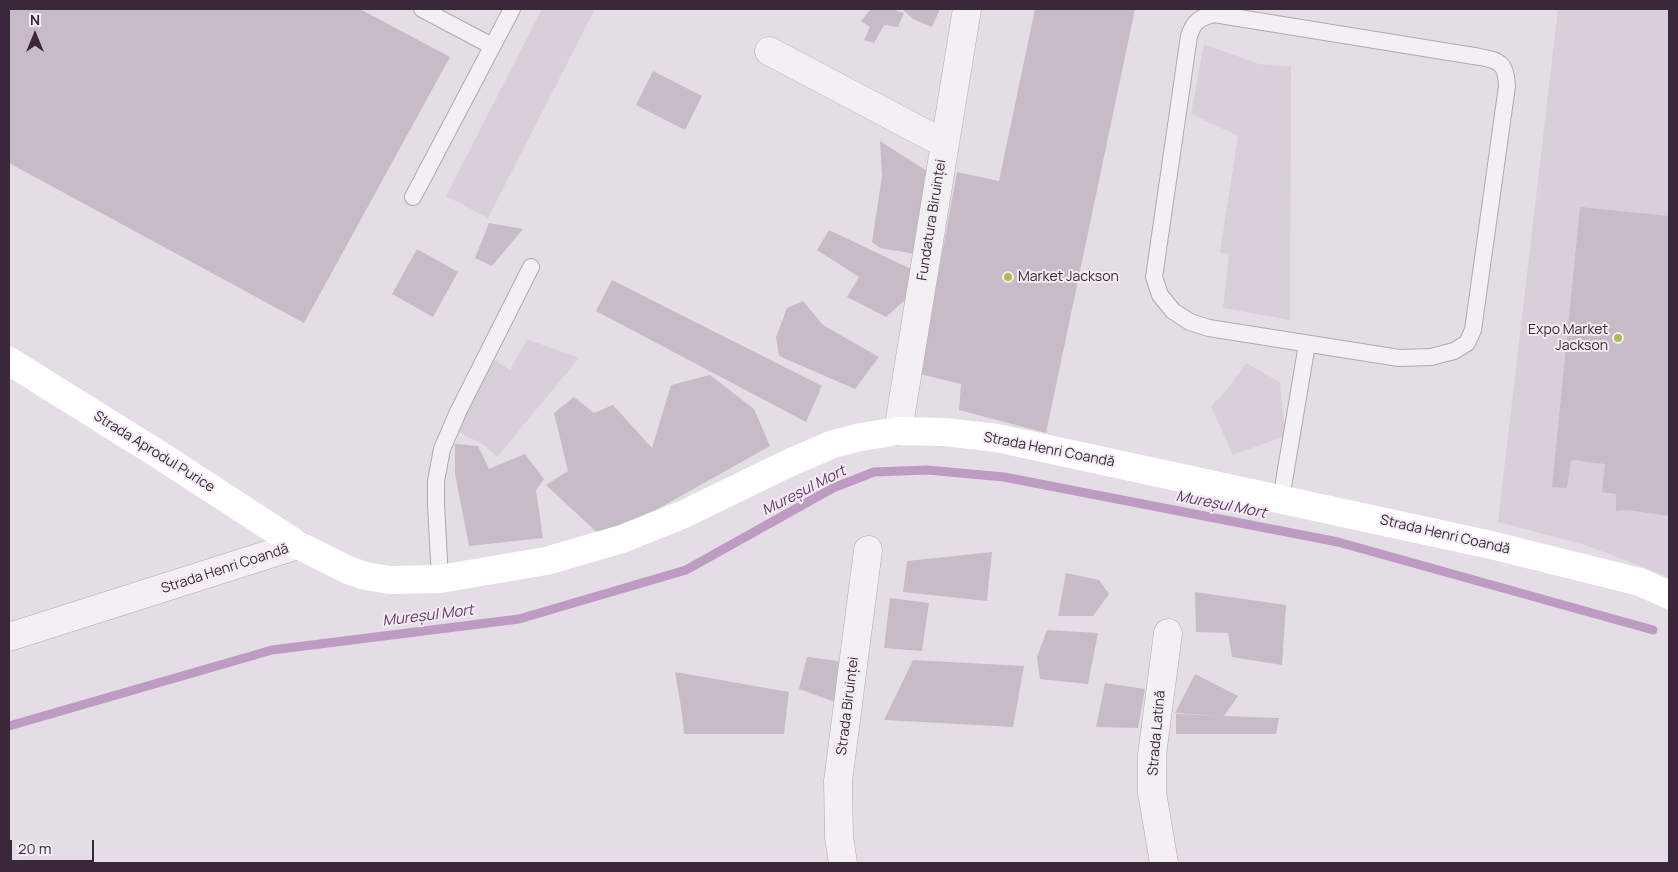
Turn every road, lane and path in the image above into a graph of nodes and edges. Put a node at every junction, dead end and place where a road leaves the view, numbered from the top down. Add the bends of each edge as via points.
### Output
1 (422, 9) edge
2 (512, 9) edge
3 (967, 9) edge
4 (492, 46) junction
5 (769, 51) dead end
6 (945, 144) junction
7 (413, 198) dead end
8 (531, 267) dead end
9 (1307, 344) junction
10 (9, 362) edge
11 (898, 431) junction
12 (1281, 499) junction
13 (298, 546) junction
14 (868, 550) dead end
15 (440, 579) junction
16 (1669, 595) edge
17 (1168, 633) dead end
18 (9, 637) edge
19 (843, 863) edge
20 (1164, 863) edge

1 - 4 lane
2 - 4 lane
3 - 6 street, Fundatura Biruinței
4 - 7 lane
5 - 6 street
6 - 11 street, Fundatura Biruinței
8 - 15 lane via 442,449 436,481
9 - 9 lane via 1399,358 1431,357 1454,351 1467,343 1473,330 1505,106 1505,70 1500,63 1480,56 1214,14 1201,17 1193,26 1188,46 1154,277 1160,295 1173,311 1190,322
9 - 12 lane
10 - 13 street, Strada Aprodul Purice
11 - 12 street, Strada Henri Coandă via 997,438
11 - 15 street, Strada Henri Coandă via 833,444 684,514 622,539 546,561
12 - 16 street, Strada Henri Coandă via 1491,544 1640,582
13 - 15 street, Strada Henri Coandă via 365,576 390,580
13 - 18 street, Strada Henri Coandă
14 - 19 street, Strada Biruinței via 838,781
17 - 20 street, Strada Latină via 1152,755 1152,792

